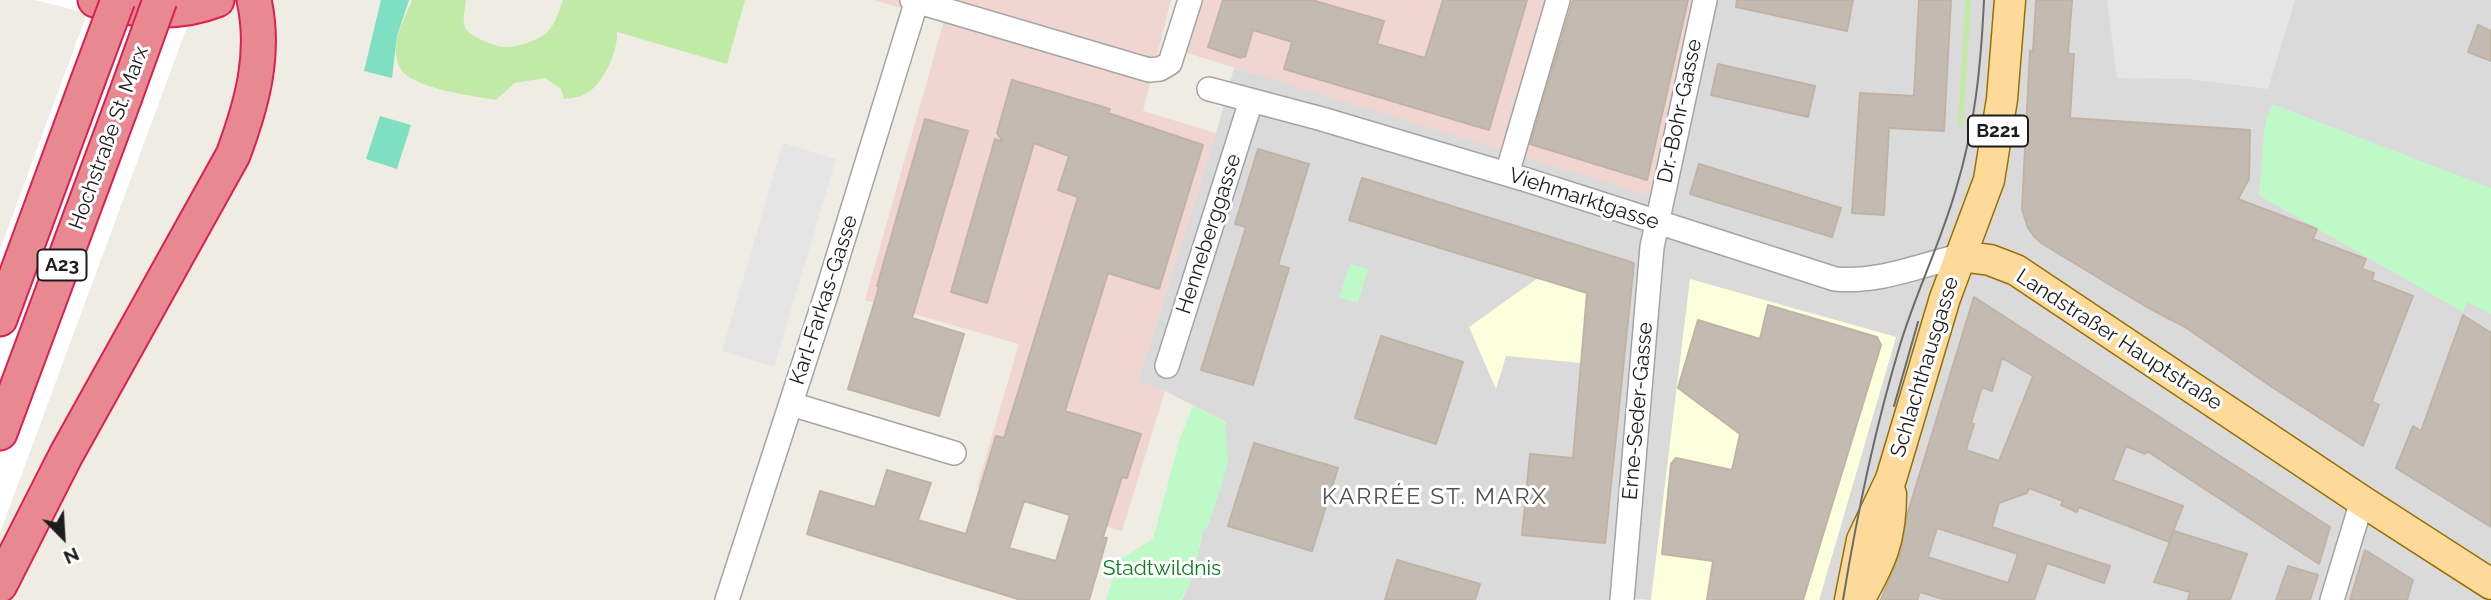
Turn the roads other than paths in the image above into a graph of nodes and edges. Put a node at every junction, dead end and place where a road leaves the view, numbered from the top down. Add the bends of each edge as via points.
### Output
1 (95, 0) edge
2 (118, 0) edge
3 (160, 0) edge
4 (216, 0) edge
5 (254, 0) edge
6 (915, 0) edge
7 (1190, 0) edge
8 (1558, 0) edge
9 (1705, 0) edge
10 (2010, 0) edge
11 (1209, 89) dead end
12 (1251, 101) junction
13 (1507, 174) junction
14 (1656, 223) junction
15 (1960, 256) junction
16 (0, 319) edge
17 (1167, 366) dead end
18 (791, 404) junction
19 (0, 433) edge
20 (954, 453) dead end
21 (1891, 479) junction
22 (2362, 501) junction
23 (0, 585) edge
24 (2487, 589) edge
25 (727, 600) edge
26 (1622, 600) edge
27 (1850, 600) edge
28 (1859, 600) edge
29 (2332, 600) edge

1 - 4 highway, bridge via 167,11
2 - 16 highway, Hochstraße St. Marx / A23, bridge
3 - 19 highway, Hochstraße St. Marx / A23, bridge
5 - 23 highway via 260,52 251,103 233,155 65,456
6 - 7 street via 1149,71 1170,63
6 - 18 street, Karl-Farkas-Gasse
8 - 13 street via 1540,86
9 - 14 street, Dr.-Bohr-Gasse
10 - 15 main road, B221 via 1989,180
11 - 12 street, Viehmarktgasse
12 - 13 street, Viehmarktgasse
12 - 17 street, Henneberggasse
13 - 14 street, Viehmarktgasse
14 - 15 street, Viehmarktgasse via 1835,279 1869,280
14 - 26 street, Erne-Seder-Gasse
15 - 21 main road, Schlachthausgasse / B221
15 - 22 main road, Landstraßer Hauptstraße via 2016,270
18 - 20 street
18 - 25 street, Karl-Farkas-Gasse
21 - 27 main road, Schlachthausgasse / B221 via 1862,540
21 - 28 main road, Schlachthausgasse / B221 via 1891,524 1877,568
22 - 24 main road, Landstraßer Hauptstraße
22 - 29 street

